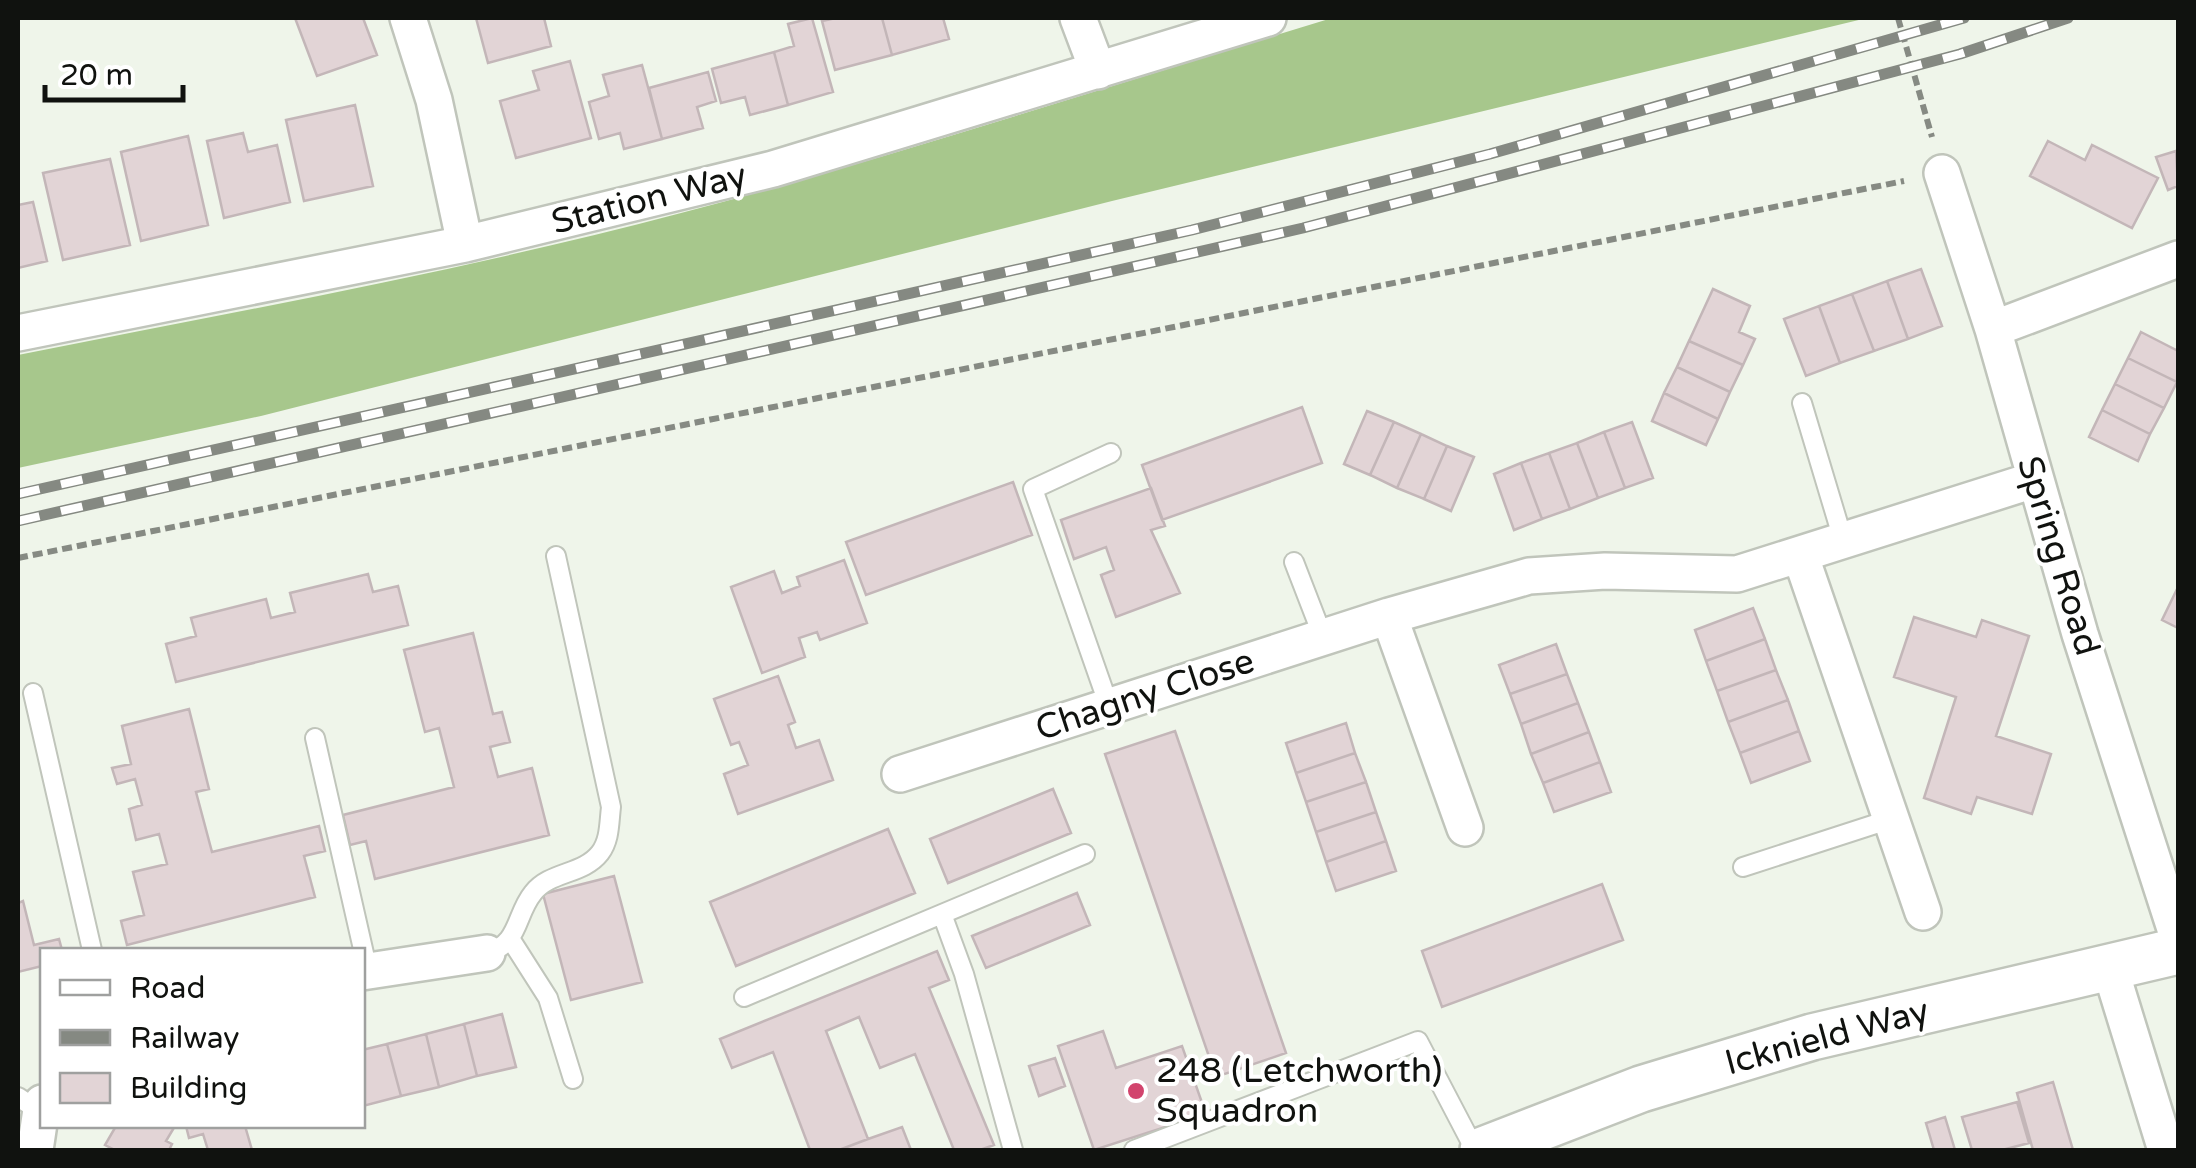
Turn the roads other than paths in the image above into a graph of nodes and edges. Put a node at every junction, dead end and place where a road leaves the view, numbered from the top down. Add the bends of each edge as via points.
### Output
1 (408, 18) edge
2 (1078, 18) edge
3 (1268, 18) edge
4 (1098, 71) junction
5 (1942, 173) road end
6 (465, 244) junction
7 (2178, 259) edge
8 (1993, 328) junction
9 (18, 333) edge
10 (1802, 403) dead end
11 (1111, 453) dead end
12 (2034, 480) junction
13 (1844, 543) junction
14 (556, 556) dead end
15 (1801, 558) junction
16 (1294, 562) dead end
17 (1390, 616) junction
18 (1323, 638) junction
19 (33, 692) dead end
20 (1109, 706) junction
21 (315, 738) dead end
22 (900, 774) dead end
23 (1890, 818) junction
24 (1465, 828) dead end
25 (1085, 854) dead end
26 (1743, 868) dead end
27 (1923, 912) dead end
28 (942, 914) junction
29 (2178, 938) edge
30 (499, 946) junction
31 (92, 948) edge
32 (361, 948) edge
33 (2178, 951) edge
34 (2110, 968) junction
35 (366, 971) edge
36 (744, 997) dead end
37 (573, 1078) dead end
38 (33, 1104) edge
39 (36, 1150) edge
40 (1014, 1150) edge
41 (1134, 1150) edge
42 (1474, 1150) edge
43 (1483, 1150) edge
44 (2166, 1150) edge

1 - 6 street via 434,100
2 - 4 street
3 - 4 street, Station Way
4 - 6 street, Station Way via 773,169
5 - 8 street, Spring Road
6 - 9 street, Station Way
7 - 8 street
8 - 12 street, Spring Road
10 - 13 lane
11 - 20 lane via 1033,489
12 - 13 street, Chagny Close
12 - 29 street, Spring Road
13 - 15 street, Chagny Close
14 - 30 lane via 611,807 607,844 597,858 533,892
15 - 17 street, Chagny Close via 1738,574 1605,570 1529,576
15 - 23 street
16 - 18 lane
17 - 18 street, Chagny Close
17 - 24 street
18 - 20 street, Chagny Close
19 - 31 lane
20 - 22 street, Chagny Close
21 - 32 lane
23 - 26 lane
23 - 27 street
25 - 28 lane
28 - 36 lane
28 - 40 lane
30 - 35 street
30 - 37 lane via 548,998
33 - 34 street, Icknield Way
34 - 43 street, Icknield Way via 1812,1037 1642,1089
34 - 44 street
38 - 39 street
41 - 42 lane via 1418,1041

